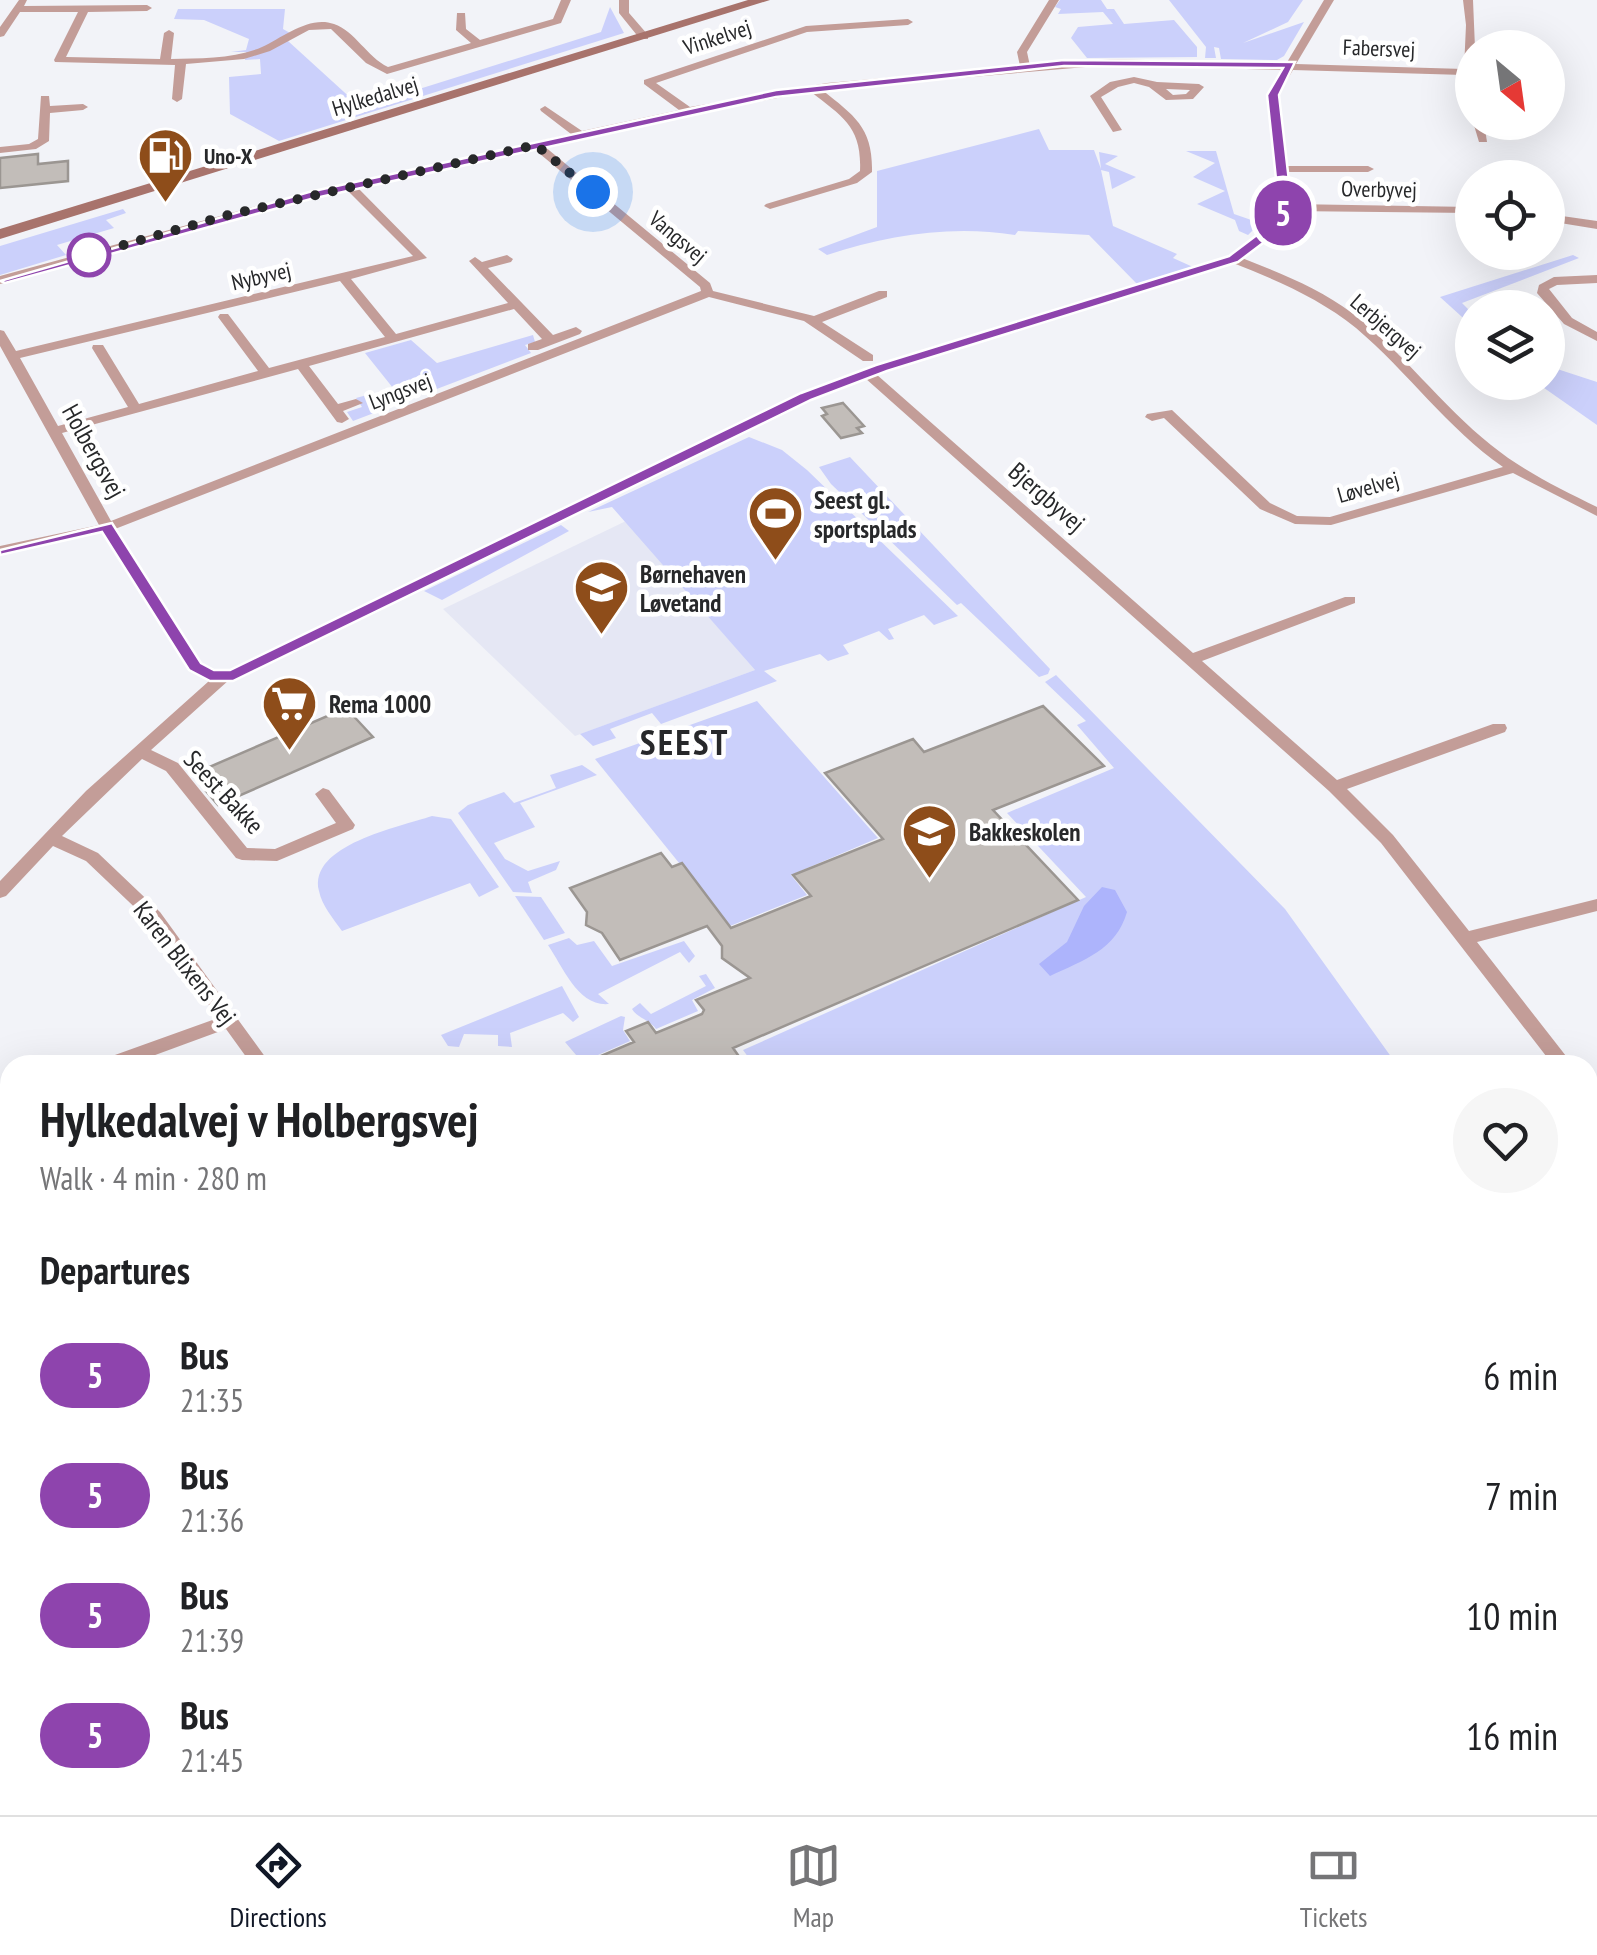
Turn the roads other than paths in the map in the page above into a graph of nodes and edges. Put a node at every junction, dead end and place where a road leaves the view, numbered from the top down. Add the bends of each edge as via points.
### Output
1 (566, 0) edge
2 (624, 0) edge
3 (763, 0) edge
4 (1054, 0) edge
5 (1329, 0) edge
6 (1468, 0) edge
7 (20, 4) edge
8 (147, 8) dead end
9 (84, 9) junction
10 (462, 15) dead end
11 (908, 22) dead end
12 (1470, 30) edge
13 (169, 33) dead end
14 (0, 34) edge
15 (644, 37) junction
16 (480, 45) junction
17 (165, 61) junction
18 (181, 62) junction
19 (1095, 62) junction
20 (1291, 64) junction
21 (1025, 66) junction
22 (1455, 71) edge
23 (1111, 83) junction
24 (1159, 85) dead end
25 (813, 88) junction
26 (177, 99) dead end
27 (83, 106) dead end
28 (546, 110) dead end
29 (688, 112) junction
30 (1117, 130) dead end
31 (580, 135) junction
32 (536, 145) junction
33 (0, 150) edge
34 (1284, 169) junction
35 (1368, 169) dead end
36 (350, 186) junction
37 (770, 206) dead end
38 (1286, 207) junction
39 (1455, 210) edge
40 (1565, 220) edge
41 (1597, 225) edge
42 (0, 234) edge
43 (507, 259) dead end
44 (1233, 259) junction
45 (344, 278) junction
46 (1597, 279) edge
47 (0, 280) edge
48 (708, 293) junction
49 (883, 294) dead end
50 (516, 305) junction
51 (244, 312) dead end
52 (224, 317) junction
53 (812, 321) junction
54 (206, 322) dead end
55 (576, 331) dead end
56 (0, 334) edge
57 (1597, 337) edge
58 (393, 339) junction
59 (550, 340) junction
60 (114, 344) dead end
61 (534, 346) dead end
62 (98, 348) junction
63 (72, 354) dead end
64 (12, 356) junction
65 (301, 364) junction
66 (868, 365) junction
67 (266, 374) junction
68 (356, 403) dead end
69 (136, 408) junction
70 (1152, 417) dead end
71 (54, 431) junction
72 (1514, 468) junction
73 (1597, 512) edge
74 (107, 526) junction
75 (0, 550) edge
76 (1350, 600) dead end
77 (1194, 660) junction
78 (223, 677) junction
79 (1499, 728) dead end
80 (141, 752) junction
81 (1335, 788) junction
82 (323, 794) dead end
83 (50, 838) junction
84 (0, 892) edge
85 (1597, 905) edge
86 (1464, 939) junction
87 (231, 1020) junction
88 (135, 1055) edge
89 (255, 1055) edge
90 (1556, 1055) edge

1 - 16 street via 557,21
2 - 15 street via 624,13
3 - 15 street, Hylkedalvej
4 - 21 street via 1022,52
5 - 20 street
6 - 12 street
7 - 9 street
7 - 14 street
8 - 9 street
9 - 17 street via 59,60
10 - 16 street via 461,30
11 - 29 street, Vinkelvej via 806,29 648,82
13 - 17 street
15 - 42 street, Hylkedalvej
16 - 18 street via 387,71 330,25 300,27 250,55
17 - 18 street
18 - 26 street
19 - 20 street, Fabersvej
19 - 21 street, Fabersvej
19 - 23 street
20 - 22 street, Fabersvej
20 - 34 street via 1273,95
21 - 25 street, Fabersvej
23 - 24 street
23 - 30 street via 1095,96
25 - 29 street, Fabersvej
25 - 37 street via 866,136 866,172
27 - 33 street via 45,104 40,145
28 - 31 street
29 - 31 street, Fabersvej
31 - 32 street, Fabersvej
32 - 36 street, Fabersvej
32 - 48 street, Vangsvej
34 - 35 street
34 - 38 street
36 - 45 street, Nybyvej via 421,258
36 - 47 street, Fabersvej
38 - 39 street, Overbyvej
38 - 44 street via 1267,234
40 - 41 street
43 - 50 street via 478,263
44 - 66 street, Seest Bakke
44 - 72 street, Lerbjergvej via 1342,312
45 - 58 street
45 - 64 street, Nybyvej
46 - 57 street via 1554,281 1543,288 1568,321
48 - 53 street, Vangsvej
48 - 74 street, Lyngsvej
49 - 53 street
50 - 58 street
50 - 59 street
51 - 52 street
52 - 54 street
52 - 67 street
53 - 66 street, Vangsvej
55 - 59 street
56 - 64 street, Holbergsvej
58 - 65 street
59 - 61 street
60 - 62 street
62 - 63 street
62 - 69 street
64 - 71 street, Holbergsvej
65 - 67 street
65 - 68 street via 339,414
66 - 77 street, Bjergbyvej
66 - 78 street, Seest Bakke
67 - 69 street
69 - 71 street
70 - 72 street, Løvelvej via 1166,413 1265,506 1295,520 1331,521
71 - 74 street, Holbergsvej
72 - 73 street, Lerbjergvej
74 - 75 street, Lyngsvej
74 - 78 street, Holbergsvej via 195,666
76 - 77 street
77 - 81 street, Bjergbyvej
78 - 80 street, Seest Bakke
79 - 81 street
80 - 82 street, Seest Bakke via 172,767 242,854 277,855 347,825
80 - 83 street, Seest Bakke
81 - 86 street, Bjergbyvej via 1387,839
83 - 84 street, Seest Bakke
83 - 87 street, Karen Blixens Vej via 92,857 154,916
85 - 86 street
86 - 90 street, Bjergbyvej
87 - 88 street
87 - 89 street, Karen Blixens Vej

